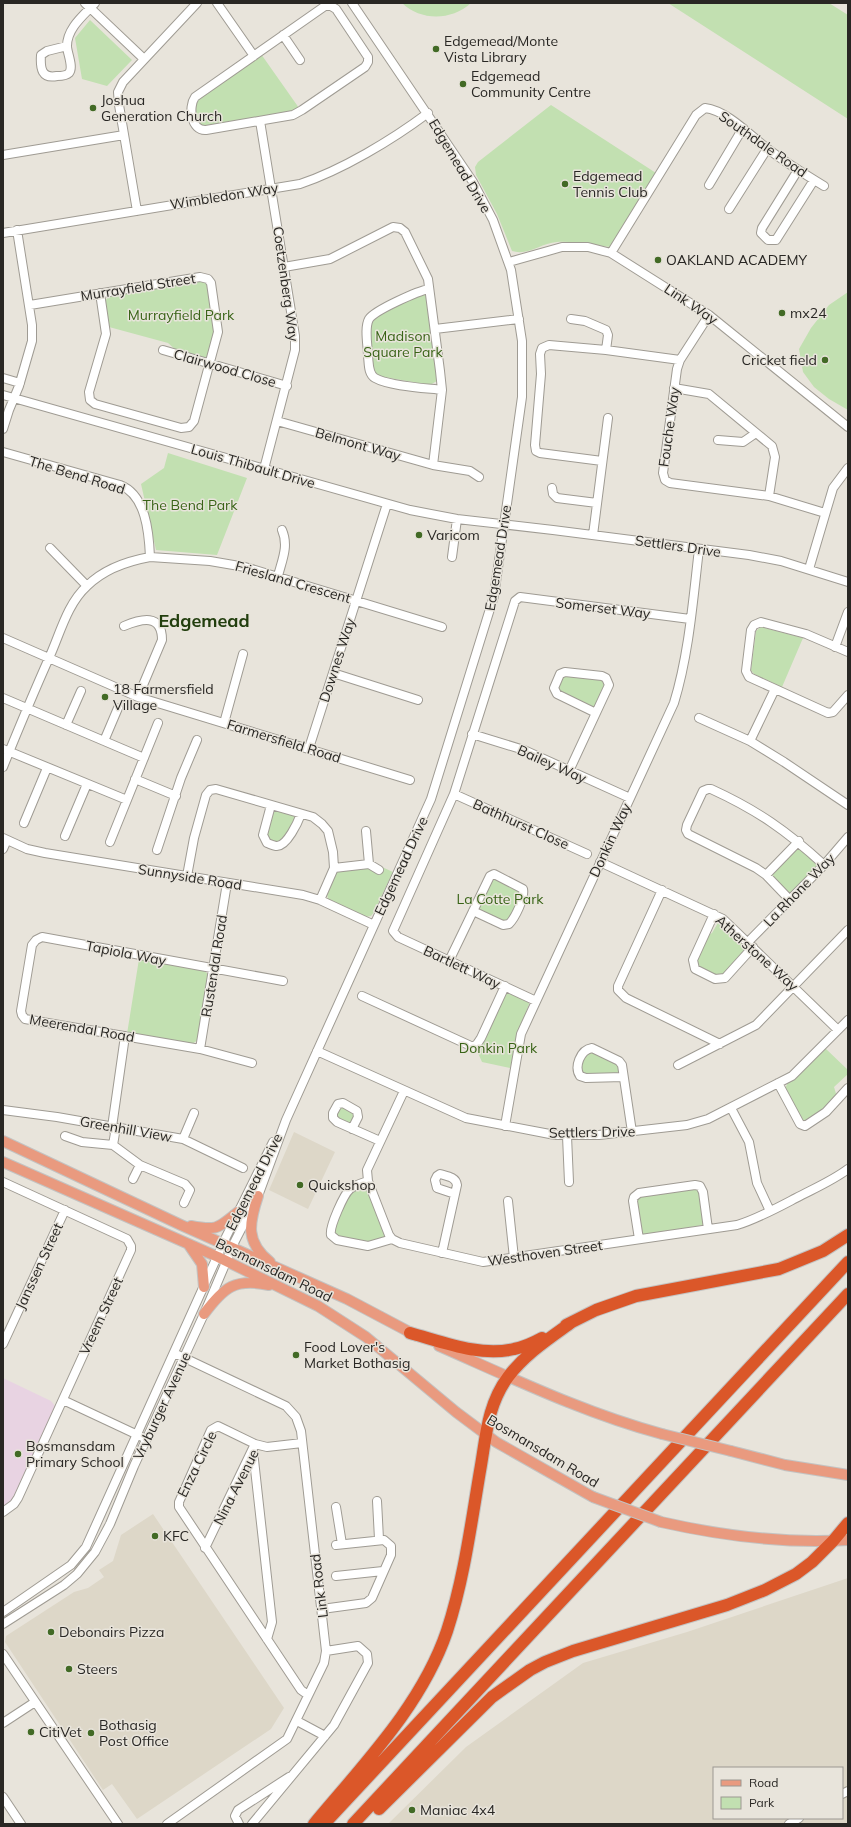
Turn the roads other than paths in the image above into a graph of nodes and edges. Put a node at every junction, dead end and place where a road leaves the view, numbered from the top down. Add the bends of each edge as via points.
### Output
1 (197, 3) edge
2 (217, 3) edge
3 (352, 3) edge
4 (90, 5) edge
5 (283, 35) junction
6 (67, 46) junction
7 (254, 56) junction
8 (144, 59) junction
9 (300, 60) dead end
10 (428, 113) junction
11 (260, 121) junction
12 (744, 128) junction
13 (124, 135) junction
14 (767, 149) junction
15 (3, 155) edge
16 (798, 170) junction
17 (814, 180) junction
18 (709, 185) dead end
19 (824, 186) dead end
20 (271, 189) junction
21 (728, 209) dead end
22 (137, 211) junction
23 (17, 230) junction
24 (3, 233) edge
25 (611, 253) junction
26 (508, 262) junction
27 (284, 267) junction
28 (429, 288) junction
29 (100, 293) junction
30 (30, 305) junction
31 (710, 315) junction
32 (519, 318) junction
33 (571, 319) dead end
34 (435, 329) junction
35 (163, 350) dead end
36 (606, 350) junction
37 (680, 360) junction
38 (210, 364) junction
39 (3, 378) edge
40 (20, 383) junction
41 (287, 386) junction
42 (674, 388) junction
43 (442, 390) junction
44 (3, 395) edge
45 (14, 398) junction
46 (608, 418) dead end
47 (277, 421) junction
48 (848, 427) edge
49 (3, 429) edge
50 (756, 433) junction
51 (718, 440) dead end
52 (3, 452) edge
53 (602, 461) junction
54 (436, 466) junction
55 (848, 468) edge
56 (264, 469) junction
57 (478, 477) dead end
58 (552, 488) dead end
59 (769, 496) junction
60 (597, 503) junction
61 (387, 504) junction
62 (825, 513) junction
63 (457, 519) junction
64 (505, 524) junction
65 (282, 530) dead end
66 (593, 535) junction
67 (50, 548) dead end
68 (699, 549) junction
69 (150, 557) junction
70 (452, 557) dead end
71 (809, 569) junction
72 (278, 576) junction
73 (848, 582) edge
74 (87, 586) junction
75 (516, 599) joint
76 (356, 600) junction
77 (848, 612) edge
78 (690, 619) junction
79 (124, 626) dead end
80 (442, 627) dead end
81 (3, 638) edge
82 (835, 647) junction
83 (848, 652) edge
84 (243, 654) dead end
85 (49, 659) junction
86 (333, 673) junction
87 (775, 689) junction
88 (81, 691) dead end
89 (848, 695) edge
90 (138, 697) junction
91 (3, 698) edge
92 (418, 700) dead end
93 (27, 708) junction
94 (118, 708) dead end
95 (596, 714) junction
96 (699, 718) dead end
97 (158, 723) dead end
98 (224, 723) junction
99 (66, 725) junction
100 (472, 734) junction
101 (197, 740) dead end
102 (104, 741) junction
103 (750, 741) junction
104 (310, 748) junction
105 (6, 750) edge
106 (144, 758) junction
107 (3, 767) edge
108 (47, 768) junction
109 (569, 771) junction
110 (135, 779) junction
111 (410, 780) dead end
112 (87, 784) junction
113 (454, 794) junction
114 (176, 796) junction
115 (630, 798) junction
116 (127, 800) junction
117 (271, 805) junction
118 (848, 805) edge
119 (301, 814) junction
120 (24, 823) dead end
121 (366, 831) dead end
122 (65, 836) dead end
123 (848, 837) edge
124 (5, 839) edge
125 (799, 841) junction
126 (110, 842) dead end
127 (3, 849) edge
128 (157, 850) dead end
129 (587, 854) dead end
130 (600, 862) junction
131 (369, 864) junction
132 (824, 865) junction
133 (334, 868) junction
134 (379, 870) dead end
135 (766, 875) junction
136 (187, 876) junction
137 (228, 883) junction
138 (662, 890) junction
139 (320, 900) junction
140 (790, 900) junction
141 (473, 911) junction
142 (714, 914) junction
143 (374, 925) junction
144 (393, 928) joint
145 (848, 930) edge
146 (38, 938) joint
147 (751, 945) junction
148 (449, 961) junction
149 (214, 969) junction
150 (283, 981) dead end
151 (505, 986) junction
152 (793, 986) junction
153 (362, 996) dead end
154 (536, 1001) junction
155 (848, 1020) edge
156 (838, 1030) junction
157 (125, 1036) junction
158 (720, 1044) junction
159 (200, 1048) junction
160 (317, 1051) junction
161 (252, 1063) dead end
162 (678, 1065) dead end
163 (623, 1077) junction
164 (778, 1083) junction
165 (848, 1088) edge
166 (404, 1091) junction
167 (731, 1108) junction
168 (3, 1110) edge
169 (194, 1114) dead end
170 (286, 1120) junction
171 (112, 1126) junction
172 (505, 1126) junction
173 (352, 1129) dead end
174 (632, 1132) junction
175 (65, 1136) dead end
176 (567, 1136) junction
177 (183, 1139) junction
178 (3, 1141) edge
179 (380, 1142) junction
180 (113, 1145) junction
181 (3, 1162) edge
182 (140, 1165) junction
183 (244, 1168) dead end
184 (848, 1169) edge
185 (133, 1179) dead end
186 (368, 1181) junction
187 (3, 1182) edge
188 (569, 1182) dead end
189 (455, 1194) dead end
190 (258, 1196) junction
191 (508, 1201) dead end
192 (184, 1202) dead end
193 (65, 1210) junction
194 (770, 1211) junction
195 (238, 1212) junction
196 (176, 1223) junction
197 (708, 1229) junction
198 (848, 1234) edge
199 (392, 1239) junction
200 (639, 1239) junction
201 (188, 1244) junction
202 (228, 1246) junction
203 (442, 1253) junction
204 (514, 1258) junction
205 (222, 1260) junction
206 (848, 1262) edge
207 (279, 1269) junction
208 (204, 1287) junction
209 (290, 1291) junction
210 (848, 1294) edge
211 (204, 1314) junction
212 (572, 1322) junction
213 (410, 1333) junction
214 (3, 1344) edge
215 (174, 1353) junction
216 (184, 1358) junction
217 (509, 1376) junction
218 (62, 1400) junction
219 (138, 1435) junction
220 (486, 1435) junction
221 (146, 1439) junction
222 (302, 1443) junction
223 (254, 1447) junction
224 (848, 1475) edge
225 (376, 1501) dead end
226 (336, 1507) dead end
227 (3, 1512) edge
228 (848, 1523) edge
229 (379, 1539) junction
230 (848, 1540) edge
231 (833, 1541) junction
232 (205, 1548) junction
233 (383, 1571) junction
234 (336, 1576) dead end
235 (322, 1609) junction
236 (3, 1612) edge
237 (3, 1624) edge
238 (267, 1639) junction
239 (326, 1651) junction
240 (3, 1654) edge
241 (308, 1695) junction
242 (35, 1702) junction
243 (297, 1721) junction
244 (3, 1723) edge
245 (325, 1736) junction
246 (296, 1772) junction
247 (3, 1797) edge
248 (21, 1824) edge
249 (118, 1824) edge
250 (167, 1824) edge
251 (239, 1824) edge
252 (252, 1824) edge
253 (314, 1824) edge
254 (324, 1824) edge
255 (353, 1824) edge
256 (364, 1824) edge

1 - 8 street
2 - 7 street
3 - 10 street, Edgemead Drive
4 - 6 street via 71,30
4 - 8 street
5 - 7 street
5 - 9 street
5 - 11 street via 325,6 331,6 336,9 369,60 358,72 297,113
6 - 6 street via 41,55 43,73 46,76 70,72
7 - 11 street via 196,95 192,105 194,123 199,130
8 - 13 street via 119,89
10 - 20 street, Wimbledon Way via 382,145 317,178
10 - 26 street, Edgemead Drive via 485,203
11 - 20 street, Coetzenberg Way
12 - 14 street, Southdale Road
12 - 18 street
12 - 25 street, Southdale Road via 714,110 705,108 700,111
13 - 15 street
13 - 22 street
14 - 16 street, Southdale Road
14 - 21 street
16 - 17 street, Southdale Road
16 - 17 street via 762,228 761,233 768,240 776,240
17 - 19 street, Southdale Road
20 - 22 street, Wimbledon Way
20 - 27 street, Coetzenberg Way
22 - 23 street, Wimbledon Way
23 - 24 street, Wimbledon Way
23 - 30 street
25 - 26 street, Link Way via 588,247 562,247
25 - 31 street, Link Way
26 - 32 street, Edgemead Drive via 512,270
27 - 28 street via 330,259 396,227 405,232 428,279
27 - 41 street, Coetzenberg Way via 295,336 295,350
28 - 34 street
28 - 43 street via 380,310 371,317 367,326 369,366 370,373 376,378
29 - 30 street, Murrayfield Street
29 - 38 street, Murrayfield Street via 200,277 208,279 211,283 218,332
29 - 38 street, Murrayfield Street via 106,334 89,392 90,400 98,405 187,428 194,421
30 - 40 street via 32,341
31 - 37 street, Fouche Way
31 - 48 street, Link Way
32 - 34 street
32 - 64 street, Edgemead Drive via 523,364 522,397
33 - 36 street via 586,321 606,330
34 - 43 street
35 - 38 street, Clairwood Close
36 - 37 street
36 - 53 street via 549,345 542,348 534,445 540,453
37 - 42 street, Fouche Way
38 - 41 street, Clairwood Close
39 - 40 street
40 - 45 street
41 - 47 street, Coetzenberg Way
42 - 50 street via 709,394
42 - 59 street, Fouche Way via 663,473 665,480 670,483
43 - 54 street
44 - 45 street, Louis Thibault Drive
45 - 49 street
45 - 56 street, Louis Thibault Drive
46 - 53 street
47 - 54 street, Belmont Way
47 - 56 street, Coetzenberg Way
50 - 51 street via 743,442
50 - 59 street via 769,443 774,452
52 - 69 street, The Bend Road via 128,489 138,500 145,521
53 - 60 street
54 - 57 street, Belmont Way via 470,471
55 - 62 street via 833,488
56 - 61 street, Louis Thibault Drive
58 - 60 street via 557,498
59 - 62 street, Fouche Way
60 - 66 street
61 - 63 street, Louis Thibault Drive
61 - 76 street, Downes Way
62 - 71 street
63 - 64 street, Louis Thibault Drive
63 - 70 street
64 - 66 street, Settlers Drive
64 - 143 street, Edgemead Drive via 493,603 437,781
65 - 72 street via 286,548
66 - 68 street, Settlers Drive
67 - 74 street
68 - 71 street, Settlers Drive via 781,561
68 - 78 street, Donkin Way
69 - 72 street, Friesland Crescent via 244,566
69 - 74 street, Friesland Crescent via 113,569
71 - 73 street, Settlers Drive
72 - 76 street, Friesland Crescent
74 - 85 street, Friesland Crescent via 68,613
75 - 78 street, Somerset Way via 520,597
75 - 100 street, Edgemead Drive
76 - 80 street, Friesland Crescent
76 - 86 street, Downes Way
77 - 82 street
78 - 115 street, Donkin Way via 686,653 674,703
79 - 90 street via 138,620 148,620 158,626 162,634 162,640
81 - 85 street, Farmersfield Road
82 - 83 street
82 - 87 street via 793,629 757,623 751,630 746,671 749,677
84 - 98 street
85 - 90 street, Farmersfield Road
85 - 93 street, Friesland Crescent
86 - 92 street
86 - 104 street, Downes Way
87 - 89 street via 828,713 834,712
87 - 103 street
88 - 99 street
90 - 98 street, Farmersfield Road
91 - 93 street
93 - 99 street
93 - 105 street, Friesland Crescent
94 - 102 street
95 - 95 street via 608,688 609,682 606,678 566,672 560,674 554,688 557,694
95 - 109 street
96 - 103 street
97 - 106 street
98 - 104 street, Farmersfield Road
99 - 102 street
100 - 109 street, Bailey Way via 524,750
100 - 113 street, Edgemead Drive
101 - 114 street
102 - 106 street
103 - 118 street
104 - 111 street, Farmersfield Road
105 - 107 street, Friesland Crescent
105 - 108 street
106 - 110 street
108 - 112 street
108 - 120 street
109 - 115 street, Bailey Way
110 - 114 street
110 - 116 street
112 - 116 street
112 - 122 street
113 - 129 street, Bathhurst Close
113 - 144 street, Edgemead Drive
114 - 128 street
115 - 130 street, Donkin Way
116 - 126 street
117 - 119 street
117 - 119 street via 262,835 267,843 275,846 280,845 295,829
117 - 136 street via 216,789 209,792 194,838
119 - 133 street via 318,820 328,831
121 - 131 street
123 - 132 street, La Rhone Way
124 - 127 street
124 - 136 street, Sunnyside Road via 39,852
125 - 132 street
125 - 135 street
125 - 135 street via 744,804 711,789 702,791 687,825 688,834 750,864
130 - 138 street, Atherstone Way
130 - 154 street, Donkin Way
131 - 133 street
131 - 134 street
132 - 140 street, La Rhone Way
133 - 139 street
135 - 140 street
136 - 137 street, Sunnyside Road
137 - 139 street, Sunnyside Road
137 - 149 street, Rustendal Road
138 - 142 street, Atherstone Way
138 - 158 street via 618,990 626,998
139 - 143 street, Sunnyside Road
140 - 147 street, La Rhone Way
141 - 141 street via 491,875 503,878 523,889 509,924 503,925
141 - 148 street
142 - 147 street, Atherstone Way
142 - 147 street, La Rhone Way via 693,960 695,969 716,979 725,978
143 - 160 street, Edgemead Drive
144 - 148 street, Bartlett Way via 398,937
145 - 152 street
146 - 149 street, Tapiola Way
146 - 157 street, Meerendal Road via 32,946 21,1011 23,1017 28,1021
147 - 152 street, Atherstone Way
148 - 151 street, Bartlett Way
149 - 150 street, Tapiola Way
149 - 159 street, Rustendal Road
151 - 153 street via 481,1038 473,1047
151 - 154 street, Bartlett Way
152 - 156 street, Atherstone Way
152 - 158 street via 756,1025
154 - 172 street, Donkin Way via 522,1034
155 - 156 street, Settlers Drive
156 - 164 street, Settlers Drive via 798,1071
157 - 159 street, Meerendal Road
157 - 171 street
158 - 162 street
159 - 161 street, Meerendal Road
160 - 166 street, Settlers Drive
160 - 170 street, Edgemead Drive
163 - 163 street via 622,1065 618,1059 592,1048 584,1051 577,1066 580,1076 586,1078
163 - 174 street
164 - 165 street via 800,1124 804,1126 826,1112
164 - 167 street, Settlers Drive
166 - 172 street, Settlers Drive via 466,1118
166 - 179 street
167 - 174 street, Settlers Drive via 695,1124
167 - 194 street via 749,1142 757,1183
168 - 171 street, Greenhill View
169 - 177 street
170 - 190 street, Edgemead Drive
170 - 195 street, Edgemead Drive
171 - 177 street, Greenhill View
171 - 180 street via 115,1133
172 - 176 street, Settlers Drive
173 - 179 street
174 - 176 street, Settlers Drive
175 - 180 street via 89,1144
176 - 188 street
177 - 183 street, Greenhill View
178 - 196 main road, Bosmansdam Road
179 - 186 street via 367,1170
180 - 182 street
181 - 201 main road, Bosmansdam Road
182 - 185 street
182 - 192 street via 187,1185 190,1190
184 - 194 street, Westhoven Street
186 - 199 street
186 - 199 street via 354,1186 347,1193 331,1226 331,1235 337,1240 368,1246
187 - 193 street, Vreem Street
189 - 203 street
190 - 202 street, Edgemead Drive
190 - 207 main road via 251,1222 252,1239 260,1253
191 - 204 street
193 - 214 street, Janssen Street
193 - 218 street, Vreem Street via 126,1239 131,1250
194 - 197 street, Westhoven Street via 748,1222
195 - 196 main road via 225,1224 216,1228
195 - 202 street, Edgemead Drive
196 - 202 main road, Bosmansdam Road
197 - 200 street, Westhoven Street
197 - 200 street via 700,1186 639,1193 633,1198
198 - 212 highway via 823,1251 779,1269 636,1296 596,1310
199 - 203 street, Westhoven Street
200 - 204 street, Westhoven Street
201 - 205 main road, Bosmansdam Road
201 - 208 main road via 202,1264
202 - 205 street
202 - 207 main road, Bosmansdam Road
203 - 204 street, Westhoven Street via 483,1262
205 - 208 street, Vryburger Avenue
205 - 209 main road, Bosmansdam Road
205 - 211 street, Vryburger Avenue
206 - 254 highway
207 - 213 main road, Bosmansdam Road via 346,1299
208 - 215 street, Vryburger Avenue
209 - 211 main road via 257,1283 239,1283 220,1294
209 - 220 main road, Bosmansdam Road via 366,1337
210 - 255 highway
211 - 216 street, Vryburger Avenue
212 - 213 highway via 525,1346 502,1351 474,1349
212 - 217 highway via 538,1347
213 - 217 main road, Bosmansdam Road
215 - 216 street, Link Road
215 - 219 street, Vryburger Avenue
216 - 221 street, Vryburger Avenue
216 - 222 street, Link Road via 286,1406 298,1421
217 - 220 highway via 494,1401
217 - 224 main road, Bosmansdam Road, bridge via 598,1414 662,1434 785,1465
218 - 219 street
218 - 227 street, Vreem Street via 18,1498
219 - 221 street
219 - 236 street, Vryburger Avenue via 79,1558
220 - 231 main road, Bosmansdam Road, bridge via 593,1497 661,1522 734,1536 788,1541
220 - 253 highway via 456,1599 447,1631 434,1662 400,1718
221 - 237 street, Vryburger Avenue via 110,1524 90,1559 64,1585
222 - 223 street, Nina Avenue
222 - 235 street, Link Road
223 - 232 street, Nina Avenue
223 - 232 street, Enza Circle via 218,1426 211,1430 178,1504
223 - 238 street via 272,1622
225 - 229 street
226 - 229 street via 339,1544
228 - 231 highway
229 - 233 street via 386,1541 392,1549
230 - 231 main road, Bosmansdam Road
231 - 256 highway via 796,1574 765,1590 726,1605 573,1651 530,1670 492,1697
232 - 238 street, Enza Circle
233 - 234 street
233 - 235 street via 372,1598 366,1603
235 - 239 street, Link Road
238 - 241 street, Enza Circle via 301,1690
239 - 241 street, Link Road via 324,1663
239 - 245 street via 358,1646 364,1650 368,1663 334,1725
240 - 242 street
241 - 243 street, Link Road
242 - 244 street
242 - 249 street
243 - 245 street
243 - 250 street, Link Road via 285,1741
245 - 246 street
246 - 251 street via 238,1810 235,1816
246 - 252 street
247 - 248 street

